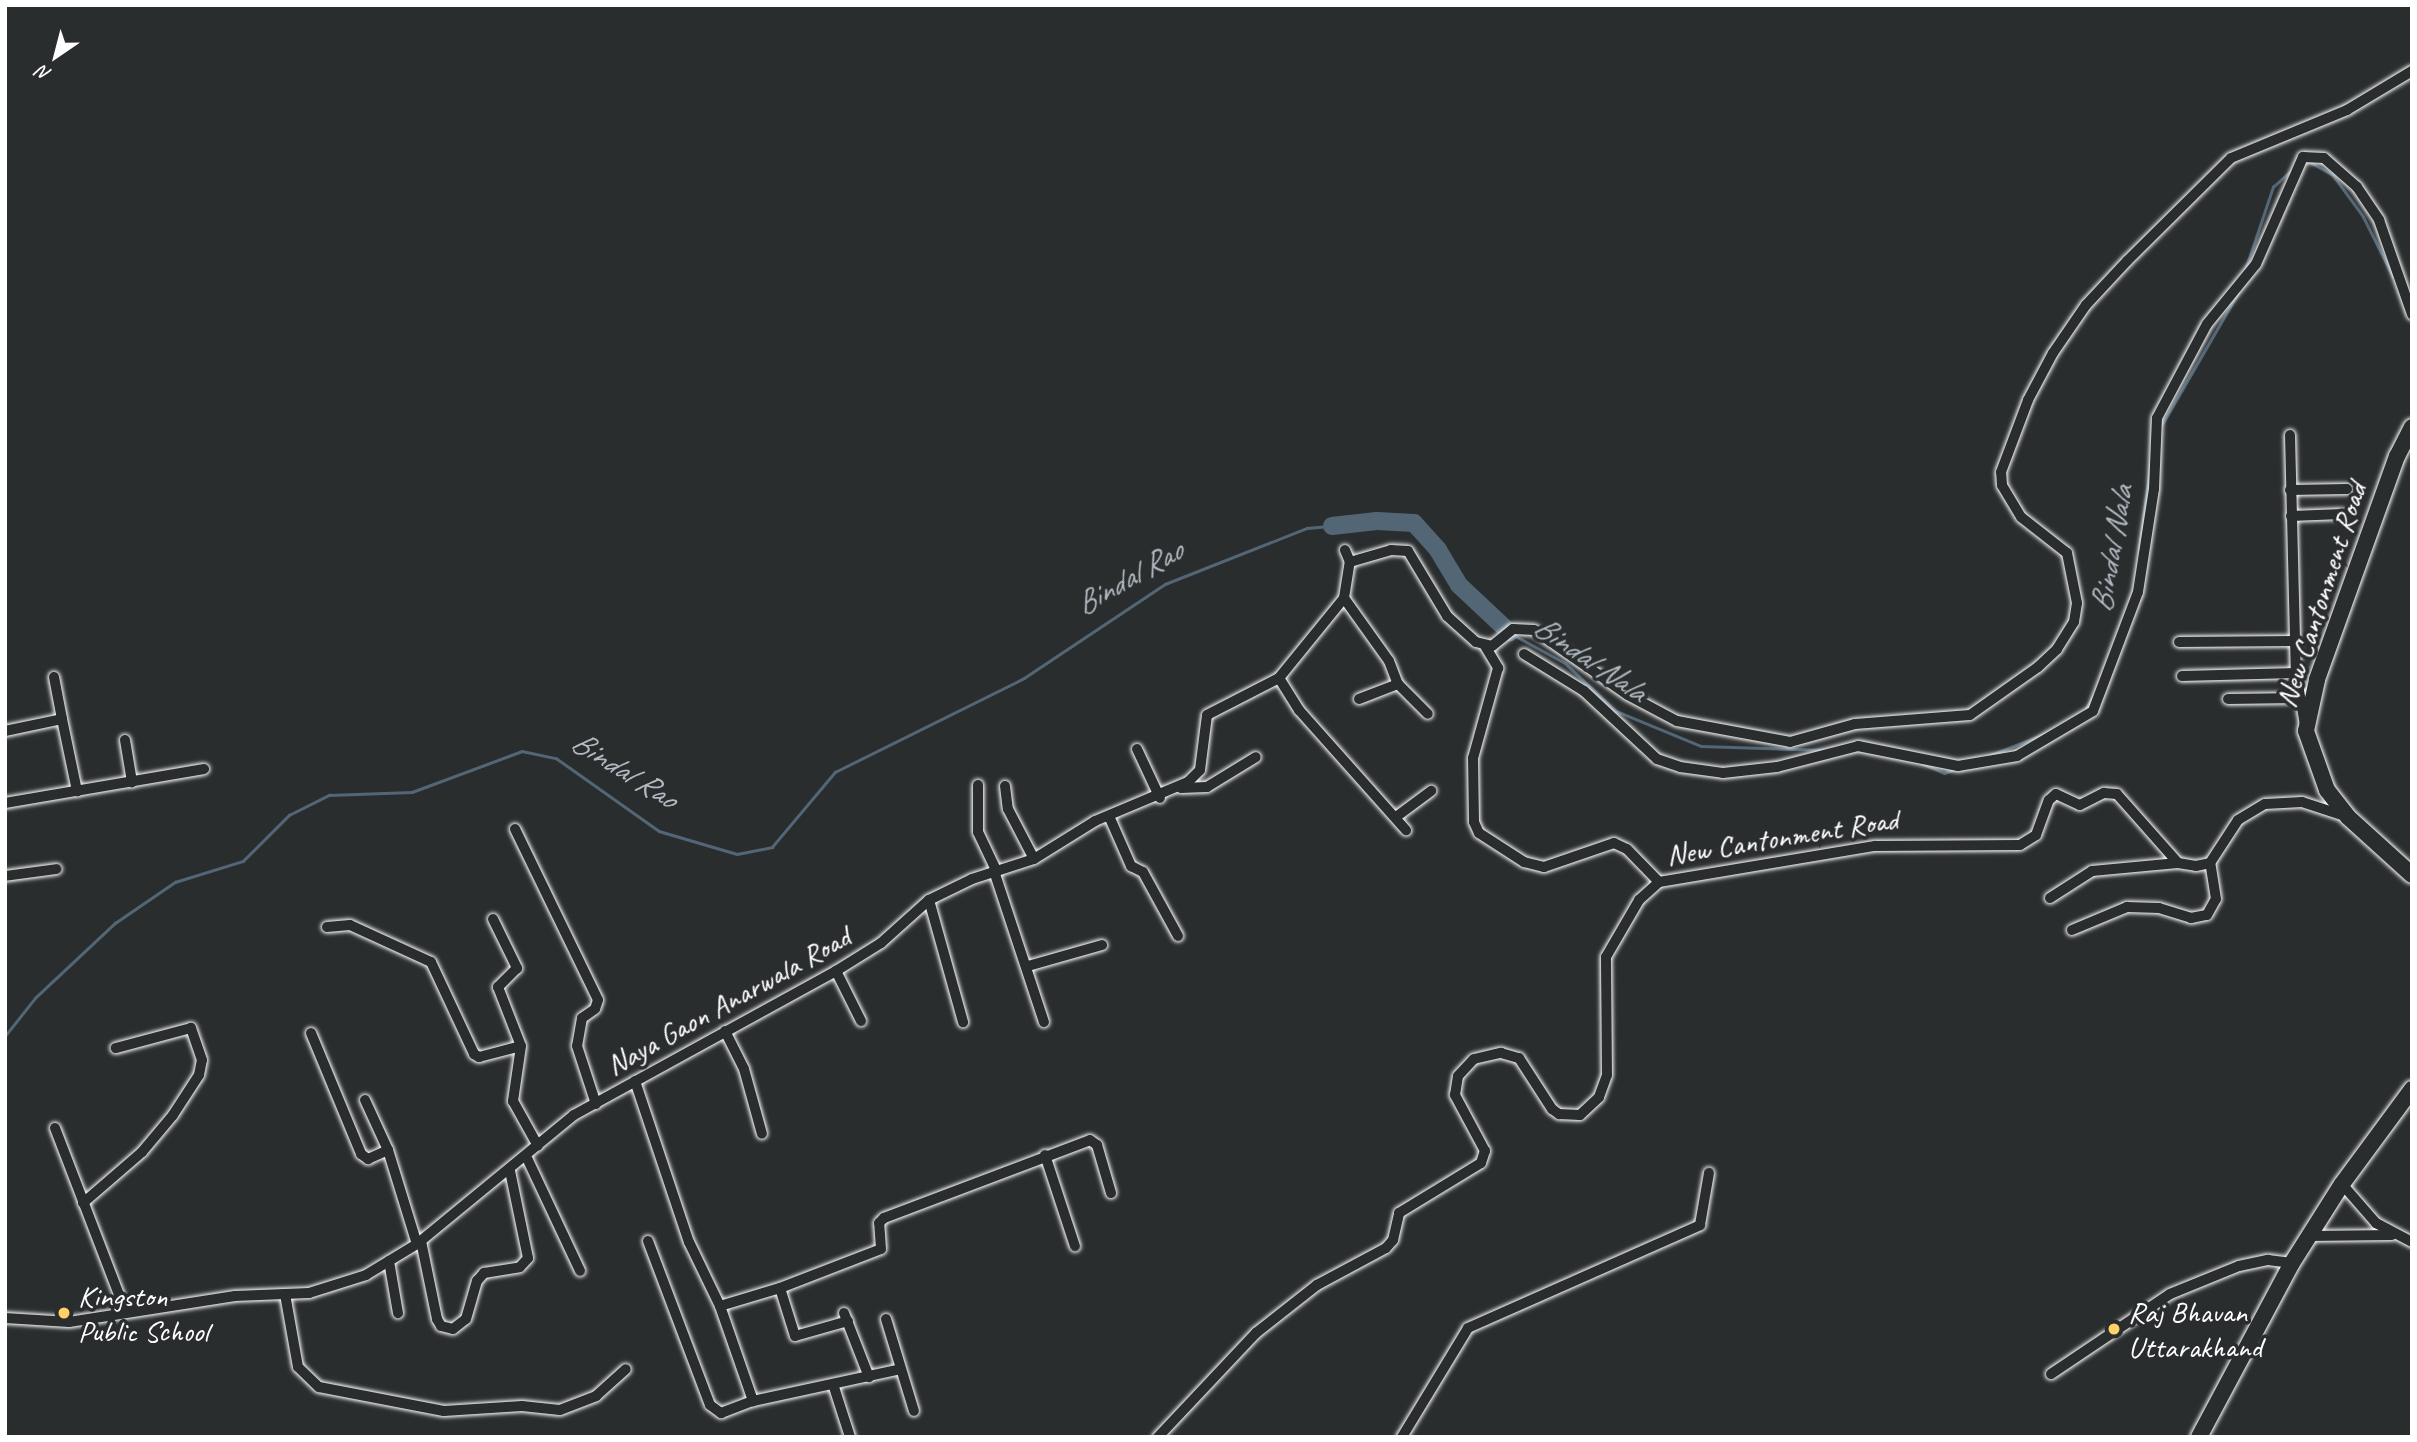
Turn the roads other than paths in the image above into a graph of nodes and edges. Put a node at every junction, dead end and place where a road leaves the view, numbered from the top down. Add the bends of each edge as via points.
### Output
1 (2412, 71) edge
2 (2412, 314) edge
3 (2412, 427) edge
4 (2290, 435) dead end
5 (2347, 489) dead end
6 (2290, 490) junction
7 (2342, 514) dead end
8 (2291, 516) junction
9 (1345, 550) dead end
10 (1350, 562) junction
11 (1344, 598) junction
12 (2295, 641) junction
13 (2179, 642) dead end
14 (1489, 646) junction
15 (1524, 654) dead end
16 (2296, 673) junction
17 (2182, 676) dead end
18 (54, 677) dead end
19 (1279, 678) junction
20 (1398, 684) junction
21 (2299, 698) junction
22 (1359, 699) dead end
23 (2228, 699) dead end
24 (1428, 714) dead end
25 (62, 719) junction
26 (5, 731) edge
27 (2306, 731) junction
28 (125, 740) dead end
29 (1137, 749) dead end
30 (1256, 757) dead end
31 (204, 769) dead end
32 (132, 782) junction
33 (978, 785) dead end
34 (1004, 786) dead end
35 (1178, 788) junction
36 (77, 791) junction
37 (1431, 791) dead end
38 (1160, 798) junction
39 (5, 803) edge
40 (1110, 816) junction
41 (1396, 817) junction
42 (2348, 817) junction
43 (515, 829) dead end
44 (1406, 830) dead end
45 (1034, 859) junction
46 (2178, 863) junction
47 (2210, 863) junction
48 (57, 869) dead end
49 (996, 873) junction
50 (2412, 875) edge
51 (5, 876) edge
52 (1659, 882) junction
53 (2050, 898) dead end
54 (929, 900) junction
55 (493, 919) dead end
56 (327, 927) dead end
57 (2072, 930) dead end
58 (1178, 936) dead end
59 (1102, 945) dead end
60 (1028, 966) junction
61 (836, 971) junction
62 (861, 1021) dead end
63 (1044, 1021) dead end
64 (964, 1022) dead end
65 (725, 1031) junction
66 (311, 1033) dead end
67 (521, 1046) junction
68 (116, 1048) dead end
69 (635, 1081) junction
70 (2412, 1089) edge
71 (365, 1100) dead end
72 (596, 1104) junction
73 (55, 1128) dead end
74 (762, 1135) dead end
75 (538, 1146) junction
76 (388, 1150) junction
77 (1045, 1155) junction
78 (526, 1156) junction
79 (510, 1171) junction
80 (1709, 1173) dead end
81 (2342, 1184) junction
82 (1111, 1193) dead end
83 (83, 1203) junction
84 (2392, 1235) junction
85 (2309, 1236) junction
86 (648, 1241) dead end
87 (419, 1242) junction
88 (2412, 1242) edge
89 (1074, 1246) dead end
90 (389, 1261) junction
91 (2292, 1263) junction
92 (580, 1271) dead end
93 (780, 1288) junction
94 (285, 1294) junction
95 (720, 1307) junction
96 (125, 1310) junction
97 (398, 1313) dead end
98 (5, 1318) edge
99 (886, 1319) dead end
100 (626, 1369) dead end
101 (901, 1369) junction
102 (2051, 1374) dead end
103 (869, 1377) junction
104 (833, 1384) junction
105 (753, 1401) junction
106 (914, 1411) dead end
107 (850, 1437) edge
108 (1158, 1437) edge
109 (1402, 1437) edge
110 (2199, 1437) edge

1 - 14 street via 2371,99 2231,158 2086,305 2028,400 2001,472 2002,485 2021,517 2067,552 2077,603 2074,622 2057,649 2038,667 1969,715 1855,724 1790,742 1707,728 1653,710 1551,639 1526,627 1513,629
2 - 15 street via 2378,220 2357,187 2324,158 2303,157 2256,264 2207,324 2157,418 2154,489 2138,592 2093,711 2017,756 1958,766 1858,746 1777,767 1723,773 1680,767 1657,759 1584,691
3 - 27 street, New Cantonment Road via 2397,456 2317,680
4 - 6 street
5 - 6 street
6 - 8 street
7 - 8 street
8 - 12 street
9 - 10 street
10 - 11 street, Naya Gaon Anarwala Road
10 - 14 street via 1391,550 1408,551 1447,616
11 - 19 street, Naya Gaon Anarwala Road
11 - 20 street via 1388,661
12 - 13 street
12 - 16 street
14 - 52 street via 1498,668 1473,758 1474,822 1479,833 1524,862 1544,867 1614,843 1627,849
16 - 17 street
16 - 21 street
18 - 25 street
19 - 35 street, Naya Gaon Anarwala Road via 1207,715 1200,770
19 - 41 street via 1299,710
20 - 22 street
20 - 24 street
21 - 23 street
21 - 27 street
25 - 26 street
25 - 36 street
27 - 42 street, New Cantonment Road via 2323,782
28 - 32 street
29 - 38 street
30 - 35 street via 1207,788
31 - 32 street
32 - 36 street
33 - 49 street via 978,832
34 - 45 street via 1008,809
35 - 38 street, Naya Gaon Anarwala Road
36 - 39 street
37 - 41 street
38 - 40 street, Naya Gaon Anarwala Road
40 - 45 street, Naya Gaon Anarwala Road
40 - 58 street via 1131,866 1143,872
41 - 44 street
42 - 47 street, New Cantonment Road via 2302,802 2265,804 2238,820
42 - 50 street, New Cantonment Road
43 - 72 street via 598,1000 582,1018 578,1046
45 - 49 street, Naya Gaon Anarwala Road
46 - 47 street
46 - 52 street, New Cantonment Road via 2117,794 2104,793 2080,805 2056,794 2049,800 2036,835 2020,845 1875,846
46 - 53 street via 2092,871
47 - 57 street via 2216,899 2207,915 2191,918 2159,908 2127,907
48 - 51 street
49 - 54 street, Naya Gaon Anarwala Road
49 - 60 street
52 - 108 street, New Cantonment Road via 1639,900 1606,957 1607,1075 1599,1097 1580,1115 1559,1114 1520,1058 1501,1054 1474,1059 1458,1076 1455,1095 1485,1151 1481,1164 1399,1213 1393,1240 1386,1248 1317,1285 1256,1333
54 - 61 street, Naya Gaon Anarwala Road via 881,943
54 - 64 street
55 - 67 street via 517,968 498,988
56 - 67 street via 350,925 431,962 474,1054
59 - 60 street
60 - 63 street
61 - 62 street
61 - 65 street, Naya Gaon Anarwala Road
65 - 69 street, Naya Gaon Anarwala Road
65 - 74 street via 744,1069
66 - 76 street via 362,1154 368,1159
67 - 75 street via 513,1101
68 - 83 street via 191,1028 202,1060 199,1075 173,1115 142,1152
69 - 72 street, Naya Gaon Anarwala Road
69 - 95 street via 689,1242
70 - 81 street
71 - 76 street
72 - 75 street, Naya Gaon Anarwala Road
73 - 83 street
75 - 78 street, Naya Gaon Anarwala Road
76 - 87 street
77 - 82 street via 1094,1141
77 - 89 street
77 - 93 street via 884,1218 878,1223 881,1249
78 - 79 street, Naya Gaon Anarwala Road
78 - 92 street
79 - 87 street, Naya Gaon Anarwala Road
79 - 87 street via 528,1258 520,1267 485,1273 477,1281 466,1319 453,1329 441,1326 437,1319
80 - 109 street via 1700,1225 1468,1328
81 - 84 street
81 - 85 street
83 - 96 street
84 - 85 street
84 - 88 street
85 - 91 street
86 - 105 street via 710,1405 721,1413
87 - 90 street, Naya Gaon Anarwala Road
90 - 94 street, Naya Gaon Anarwala Road via 339,1286
90 - 97 street
91 - 102 street via 2268,1260 2239,1266 2170,1294
91 - 110 street
93 - 95 street
93 - 103 street via 795,1336 846,1317
94 - 96 street, Naya Gaon Anarwala Road
94 - 100 street via 298,1367 319,1387 444,1411 522,1406 560,1410 596,1396
95 - 105 street
96 - 98 street, Naya Gaon Anarwala Road via 48,1323
99 - 101 street
101 - 103 street
101 - 106 street
103 - 104 street
104 - 105 street
104 - 107 street

